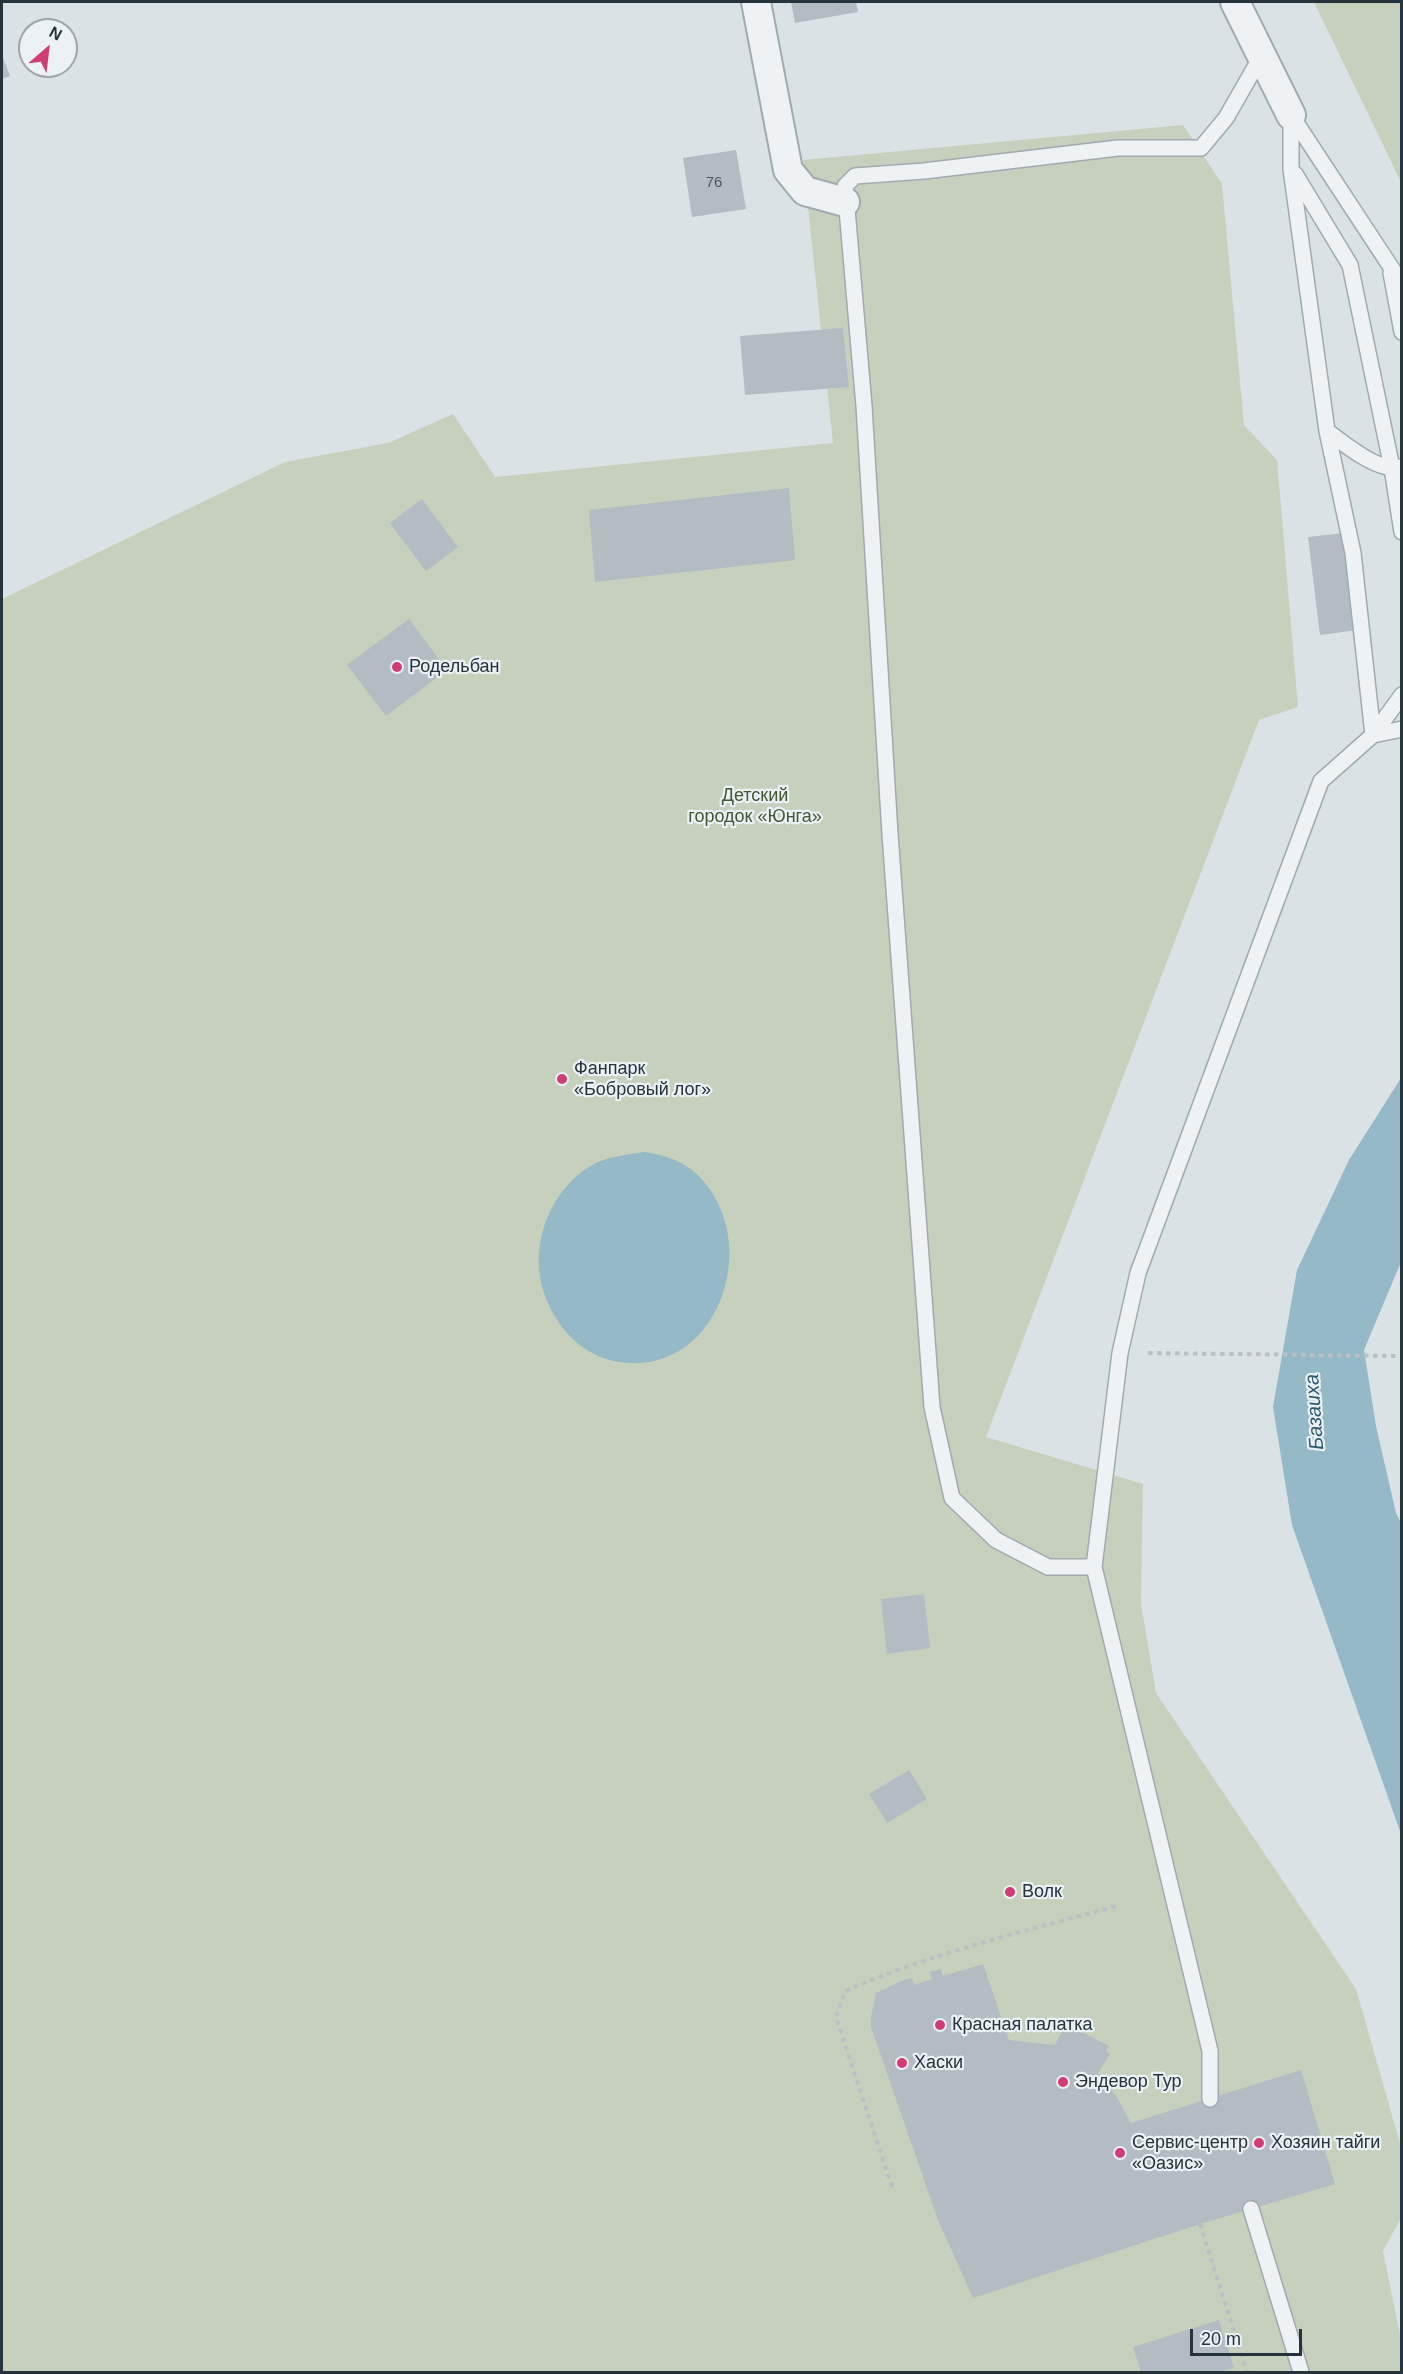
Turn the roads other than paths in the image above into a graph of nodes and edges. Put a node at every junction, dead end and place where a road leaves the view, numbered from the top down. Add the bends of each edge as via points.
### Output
1 (756, 2) edge
2 (1235, 2) edge
3 (1262, 55) junction
4 (1291, 115) junction
5 (1291, 169) junction
6 (845, 202) junction
7 (1389, 264) junction
8 (1401, 285) edge
9 (1401, 332) edge
10 (1327, 431) junction
11 (1397, 467) edge
12 (1401, 531) edge
13 (1401, 695) edge
14 (1401, 729) edge
15 (1372, 735) junction
16 (1094, 1568) junction
17 (1210, 2099) dead end
18 (1251, 2209) dead end
19 (1301, 2373) edge

1 - 6 street via 788,170 805,191
2 - 3 street
3 - 4 street
3 - 6 lane via 1226,118 1201,148 1118,148 855,176 845,186
4 - 5 lane
4 - 7 lane
5 - 10 lane
5 - 11 lane via 1350,265
6 - 16 lane via 864,406 890,834 932,1407 952,1498 996,1540 1048,1567
7 - 8 lane
7 - 9 lane
10 - 11 lane via 1360,455
10 - 15 lane via 1353,553
11 - 12 lane
13 - 15 lane
14 - 15 lane
15 - 16 lane via 1320,781 1138,1273 1120,1353
16 - 17 lane via 1210,2051
18 - 19 lane

